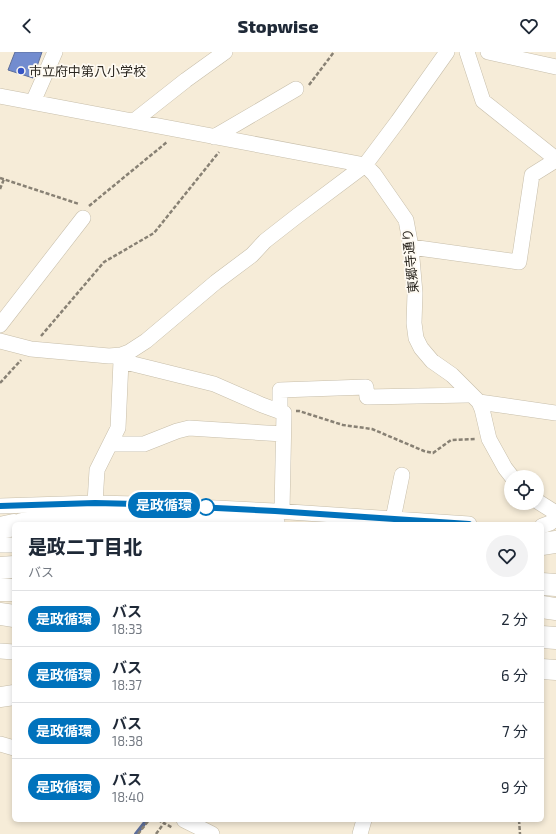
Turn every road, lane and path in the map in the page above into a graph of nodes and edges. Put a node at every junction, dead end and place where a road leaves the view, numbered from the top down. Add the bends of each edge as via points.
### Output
1 (55, 52) edge
2 (225, 52) edge
3 (446, 52) edge
4 (467, 52) edge
5 (488, 52) edge
6 (556, 68) edge
7 (296, 89) dead end
8 (0, 96) edge
9 (33, 102) junction
10 (134, 121) junction
11 (181, 130) junction
12 (214, 137) junction
13 (228, 140) junction
14 (556, 160) edge
15 (364, 165) junction
16 (0, 178) edge
17 (4, 179) junction
18 (0, 189) edge
19 (84, 210) junction
20 (411, 247) junction
21 (0, 325) edge
22 (0, 341) edge
23 (31, 349) junction
24 (121, 358) junction
25 (0, 383) edge
26 (474, 398) junction
27 (282, 412) junction
28 (556, 413) edge
29 (283, 434) junction
30 (489, 438) junction
31 (110, 444) junction
32 (507, 470) edge
33 (402, 475) dead end
34 (137, 504) junction
35 (544, 505) edge
36 (0, 506) edge
37 (101, 509) junction
38 (556, 513) edge
39 (278, 518) edge
40 (556, 518) edge
41 (393, 519) junction
42 (34, 522) edge
43 (135, 522) edge
44 (438, 522) edge
45 (12, 525) edge
46 (544, 525) edge
47 (0, 528) edge
48 (556, 542) edge
49 (544, 544) edge
50 (0, 545) edge
51 (12, 545) edge
52 (0, 568) edge
53 (12, 568) edge
54 (544, 578) edge
55 (556, 580) edge
56 (544, 584) edge
57 (556, 585) edge
58 (0, 590) edge
59 (12, 590) edge
60 (544, 608) edge
61 (556, 609) edge
62 (12, 612) edge
63 (0, 613) edge
64 (544, 613) edge
65 (556, 613) edge
66 (12, 616) edge
67 (544, 637) edge
68 (556, 638) edge
69 (544, 646) edge
70 (556, 647) edge
71 (0, 651) edge
72 (12, 652) edge
73 (544, 669) edge
74 (556, 670) edge
75 (12, 695) edge
76 (0, 697) edge
77 (0, 744) edge
78 (12, 747) edge
79 (147, 822) edge
80 (363, 822) edge
81 (519, 822) edge
82 (164, 823) joint
83 (180, 825) edge
84 (138, 834) edge
85 (156, 834) edge
86 (212, 834) edge
87 (360, 834) edge
88 (520, 834) edge

1 - 9 street
2 - 10 street
3 - 15 street
4 - 14 street via 483,101
5 - 6 street
7 - 12 street
8 - 9 street
9 - 10 street
10 - 11 street
11 - 12 street
11 - 19 path
12 - 13 street
13 - 15 street
13 - 23 path via 154,233 104,262
14 - 20 street via 532,175 519,262
15 - 20 street, 東郷寺通り via 374,174 406,220
15 - 24 street via 266,241 146,341
16 - 17 path
17 - 18 path
17 - 19 path
19 - 21 street
20 - 26 street, 東郷寺通り via 416,338 432,361 452,375
22 - 23 street
23 - 24 street
23 - 25 path
24 - 27 street via 214,384 262,406
24 - 31 street via 118,428
26 - 27 street via 468,395 367,397 366,388 280,390
26 - 28 street
26 - 30 street, 東郷寺通り via 482,409
27 - 29 street
27 - 30 path via 299,411 343,425 372,429 433,453 451,440
29 - 31 street via 189,428 144,444
29 - 39 street
30 - 32 street, 東郷寺通り
31 - 37 street via 97,470
33 - 41 street
34 - 37 street
34 - 39 street
34 - 43 street
35 - 38 street
36 - 37 street
37 - 39 highway, bridge via 167,516
37 - 42 highway
39 - 41 street
40 - 46 street
41 - 44 street
45 - 47 highway
48 - 49 highway
50 - 51 street
52 - 53 highway
54 - 55 street
56 - 57 highway
58 - 59 highway
60 - 61 highway
62 - 63 street
63 - 66 highway
64 - 65 street
67 - 68 highway
69 - 70 highway
71 - 72 street
73 - 74 main road
75 - 76 main road
77 - 78 street
79 - 84 path
80 - 87 street
81 - 88 path
82 - 83 path
82 - 85 path
83 - 86 street

